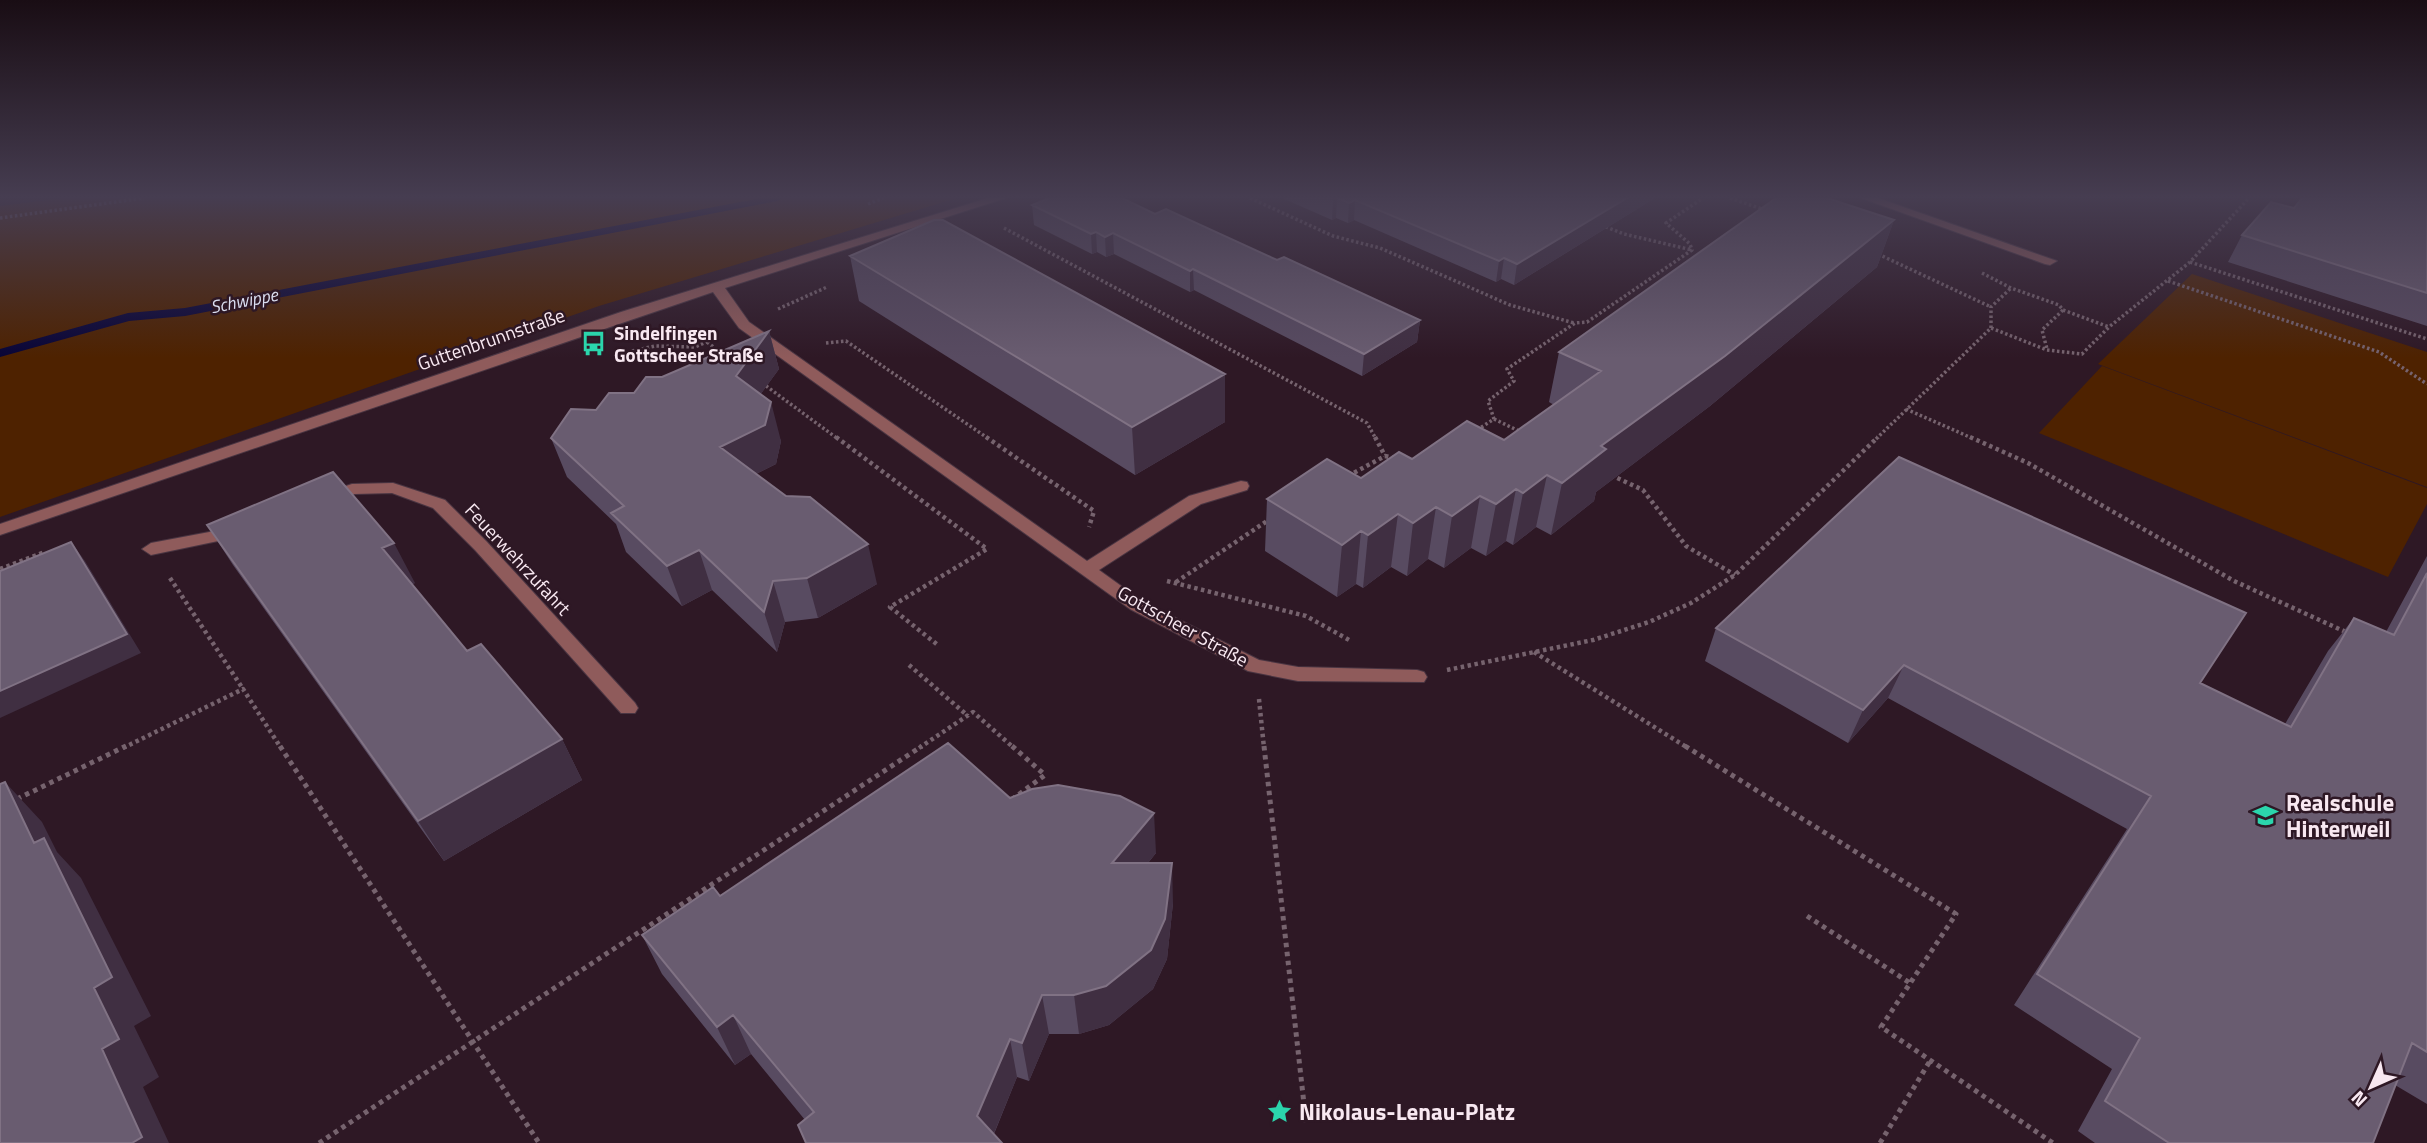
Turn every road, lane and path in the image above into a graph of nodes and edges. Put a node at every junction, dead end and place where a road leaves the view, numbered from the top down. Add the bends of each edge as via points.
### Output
1 (828, 251) edge
2 (1047, 251) edge
3 (1388, 251) edge
4 (1690, 251) edge
5 (1871, 251) edge
6 (1995, 251) edge
7 (2023, 251) edge
8 (2200, 251) edge
9 (2050, 261) dead end
10 (2190, 262) junction
11 (2168, 280) junction
12 (716, 286) junction
13 (2011, 288) junction
14 (1991, 307) junction
15 (2063, 310) junction
16 (1575, 323) junction
17 (2109, 327) junction
18 (1991, 328) junction
19 (2427, 339) edge
20 (706, 342) dead end
21 (820, 343) dead end
22 (2048, 350) junction
23 (729, 359) edge
24 (751, 375) edge
25 (2427, 384) edge
26 (1906, 409) junction
27 (1494, 419) junction
28 (1472, 434) edge
29 (1531, 437) edge
30 (1385, 456) junction
31 (1396, 458) edge
32 (1606, 472) edge
33 (1339, 481) edge
34 (1241, 486) dead end
35 (307, 506) edge
36 (1271, 518) edge
37 (253, 527) edge
38 (0, 530) edge
39 (151, 548) dead end
40 (1111, 554) junction
41 (162, 566) dead end
42 (1086, 570) junction
43 (1735, 575) junction
44 (1175, 583) junction
45 (1136, 605) junction
46 (2354, 636) edge
47 (939, 646) dead end
48 (1361, 646) dead end
49 (1533, 652) junction
50 (909, 665) dead end
51 (1255, 666) junction
52 (1417, 677) joint
53 (243, 689) junction
54 (628, 708) dead end
55 (968, 716) junction
56 (12, 801) edge
57 (1002, 807) edge
58 (1807, 916) dead end
59 (1910, 983) junction
60 (472, 1041) junction
61 (1930, 1061) junction
62 (1306, 1122) dead end
63 (320, 1143) edge
64 (539, 1143) edge
65 (1880, 1143) edge
66 (2053, 1143) edge

1 - 12 street, Guttenbrunnstraße
2 - 30 path via 1367,423
3 - 16 path via 1510,305
4 - 16 path via 1587,322
5 - 14 path
6 - 13 path via 1976,270
7 - 9 street
8 - 10 path
10 - 11 path
10 - 19 path
11 - 17 path
11 - 25 path via 2379,352
12 - 38 street, Guttenbrunnstraße
12 - 42 street, Gottscheer Straße via 744,325
13 - 14 path
13 - 15 path
14 - 18 path
15 - 17 path
15 - 22 path via 2042,330
16 - 27 path via 1507,369 1514,381 1488,401
17 - 22 path via 2082,354
18 - 22 path
18 - 26 path
20 - 23 path
21 - 40 path via 846,341 1094,511 1086,536
24 - 47 path via 987,549 890,607
26 - 43 path
26 - 46 path via 2028,463 2234,581
27 - 28 path
27 - 29 path
30 - 31 path
30 - 33 path
32 - 43 path via 1643,489 1686,546
34 - 40 street via 1195,500
35 - 54 street, Feuerwehrzufahrt via 352,489 393,488 439,504
36 - 44 path
37 - 39 street
40 - 42 street
40 - 44 path via 1146,576
41 - 53 path
42 - 45 street, Gottscheer Straße
43 - 49 path via 1662,617
44 - 45 path
44 - 48 path via 1306,616
45 - 51 street, Gottscheer Straße
49 - 52 path
49 - 59 path via 1956,914
50 - 55 path
51 - 52 street, Gottscheer Straße via 1298,674
51 - 62 path
53 - 56 path
53 - 60 path
55 - 57 path via 973,712 1045,775
55 - 60 path
58 - 59 path
59 - 61 path via 1881,1027
60 - 63 path
60 - 64 path
61 - 65 path
61 - 66 path

